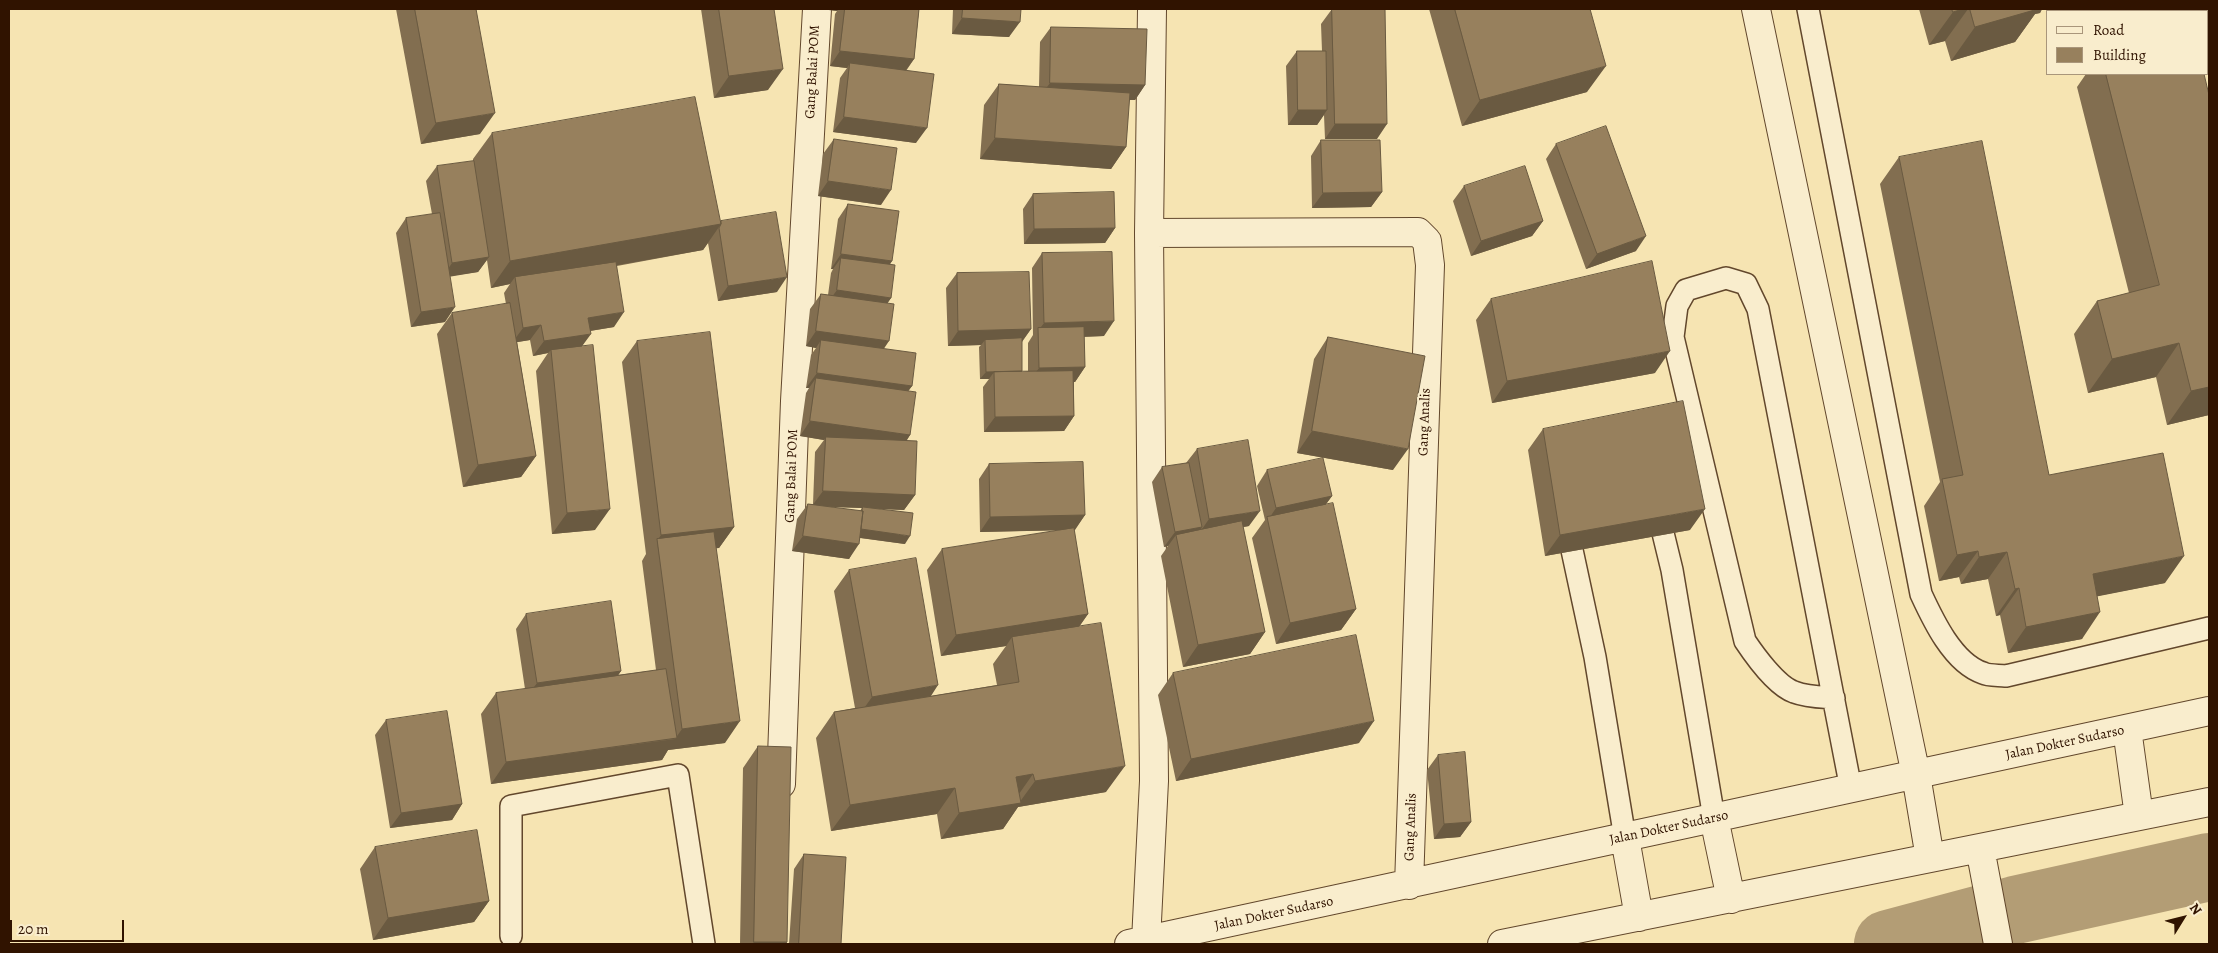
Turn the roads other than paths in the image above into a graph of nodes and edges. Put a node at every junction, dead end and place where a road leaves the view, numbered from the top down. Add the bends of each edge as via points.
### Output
1 (817, 9) edge
2 (1152, 9) edge
3 (1756, 9) edge
4 (1808, 9) edge
5 (1148, 233) junction
6 (1664, 533) edge
7 (1572, 550) edge
8 (2209, 628) edge
9 (1834, 698) junction
10 (2209, 711) edge
11 (2127, 729) junction
12 (1916, 776) junction
13 (1852, 789) junction
14 (2209, 802) edge
15 (780, 809) edge
16 (2139, 816) junction
17 (1714, 818) junction
18 (1625, 838) junction
19 (1980, 848) junction
20 (1930, 858) junction
21 (1409, 885) junction
22 (1730, 899) junction
23 (1639, 917) junction
24 (512, 936) dead end
25 (1138, 943) edge
26 (704, 944) edge
27 (1502, 944) edge
28 (1998, 944) edge

1 - 15 street, Gang Balai POM via 795,401
2 - 5 street
3 - 12 street
4 - 8 lane via 1921,594 1950,646 1968,664 1983,673 2006,676
5 - 21 street, Gang Analis via 1418,232 1427,241 1430,265
5 - 25 street via 1154,781
6 - 17 lane
7 - 18 lane via 1595,657
9 - 9 lane via 1758,309 1746,284 1726,278 1686,290 1677,306 1673,337 1745,641 1760,664 1792,692
9 - 13 lane
10 - 11 street, Jalan Dokter Sudarso
11 - 12 street, Jalan Dokter Sudarso
11 - 16 street
12 - 13 street, Jalan Dokter Sudarso
12 - 20 street
13 - 17 street, Jalan Dokter Sudarso
14 - 16 street
16 - 19 street
17 - 18 street, Jalan Dokter Sudarso
17 - 22 street
18 - 21 street, Jalan Dokter Sudarso
18 - 23 street
19 - 20 street
19 - 28 street
20 - 22 street
21 - 25 street, Jalan Dokter Sudarso
22 - 23 street
23 - 27 street
24 - 26 lane via 511,806 678,775

